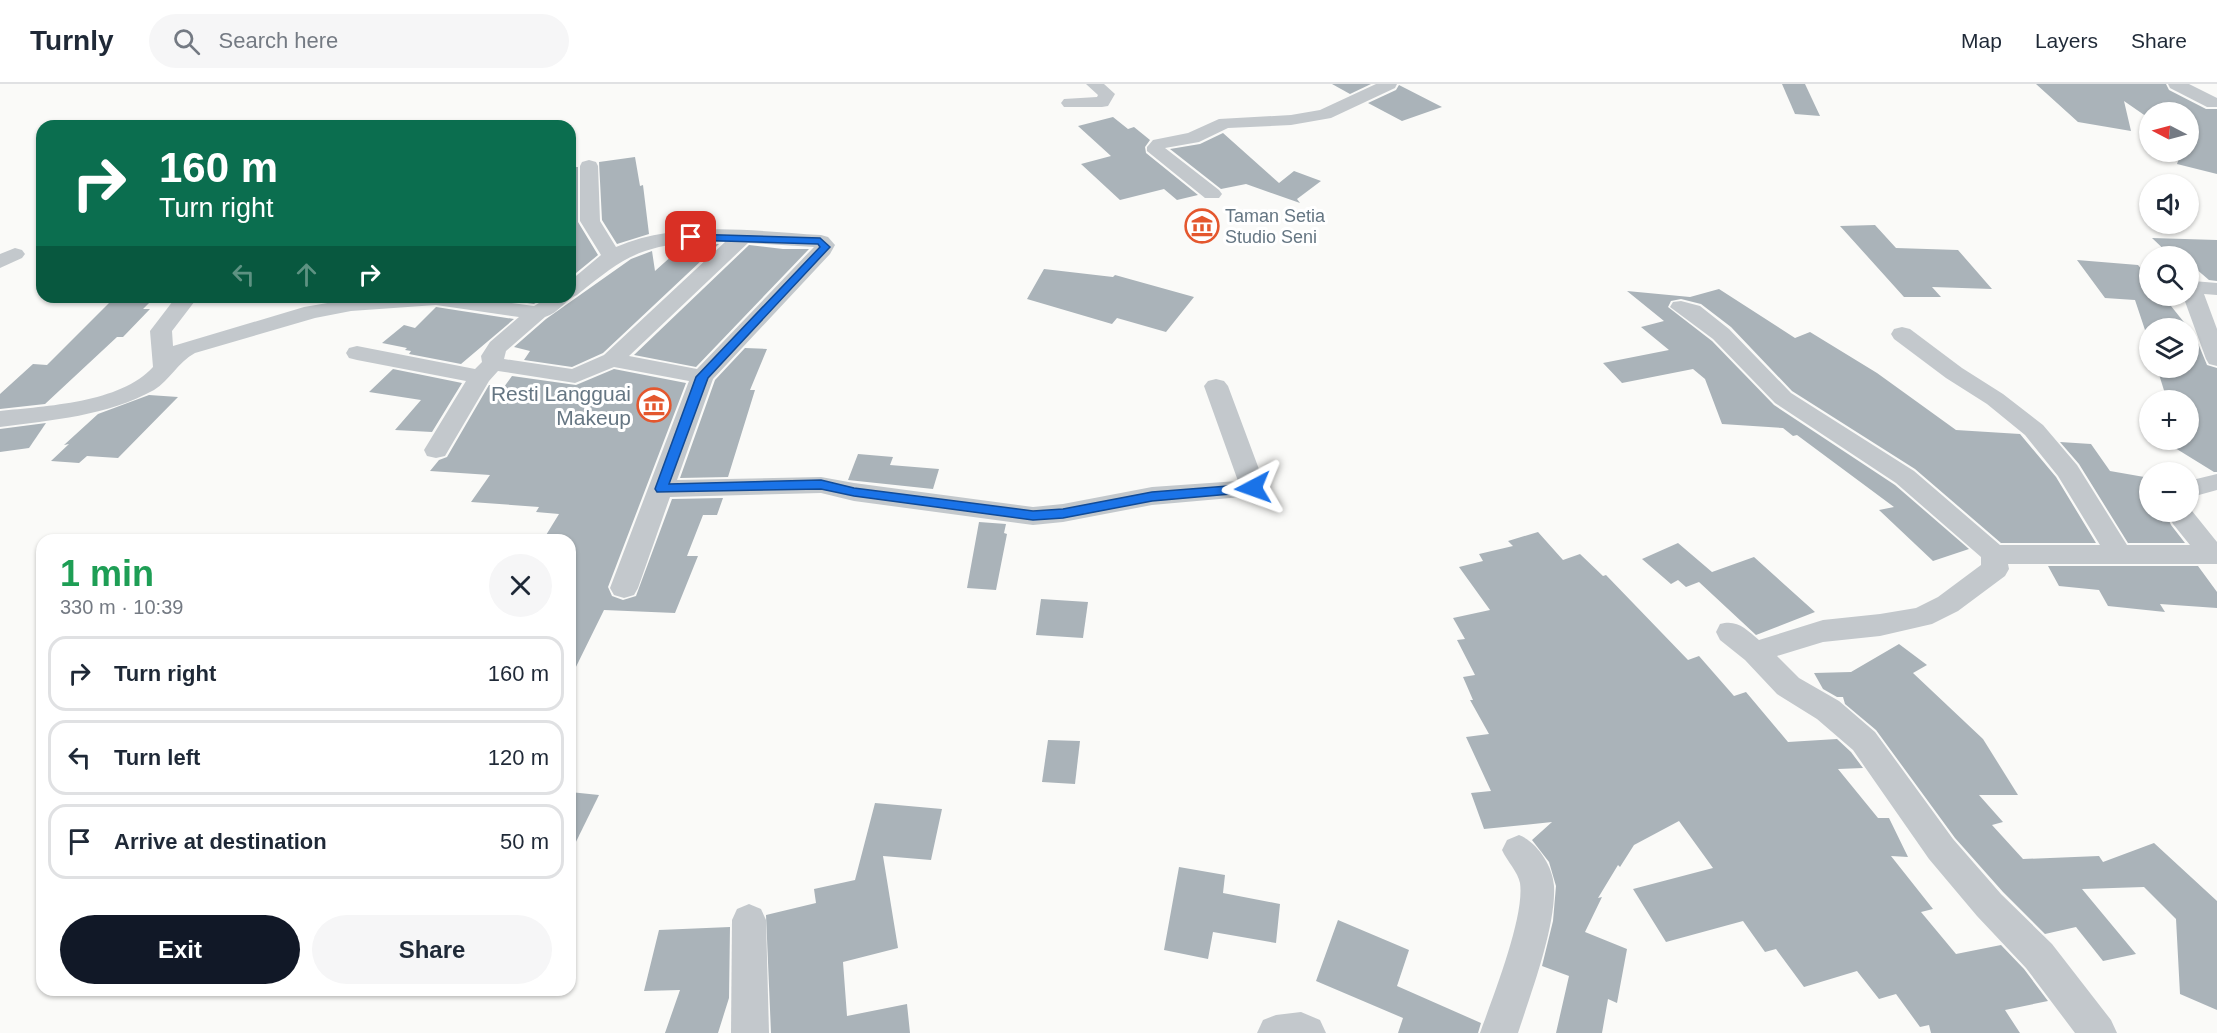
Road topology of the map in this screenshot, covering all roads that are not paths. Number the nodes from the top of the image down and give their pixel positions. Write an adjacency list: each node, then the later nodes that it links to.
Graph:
1 (1389, 84): 7 (street)
2 (2176, 84): 5 (street)
3 (1100, 89): 4 (street)
4 (1070, 103)
5 (2213, 103)
6 (589, 166): 9 (street)
7 (1212, 194)
8 (741, 238): 9 (street); 21 (street); 24 (street)
9 (612, 256): 10 (street)
10 (576, 286)
11 (2217, 289): 20 (street)
12 (182, 303): 22 (street)
13 (387, 303): 22 (street)
14 (467, 303): 17 (street)
15 (554, 303): 17 (street)
16 (1681, 307): 32 (street)
17 (537, 312): 23 (street)
18 (1902, 334): 33 (street)
19 (357, 353): 23 (street)
20 (2217, 359)
21 (612, 360): 23 (street); 24 (street)
22 (164, 368): 26 (street)
23 (487, 370): 27 (street)
24 (702, 377): 30 (street)
25 (1216, 386): 30 (street)
26 (0, 419)
27 (436, 450)
28 (2217, 482): 29 (street)
29 (2199, 487)
30 (661, 489): 35 (street)
31 (2185, 522): 34 (street)
32 (1994, 554): 33 (street); 37 (street)
33 (2119, 554): 34 (street)
34 (2215, 555)
35 (624, 588)
36 (1730, 632): 37 (street)
37 (1755, 652): 44 (street)
38 (1519, 850): 43 (street)
39 (749, 920): 40 (street)
40 (750, 1033)
41 (1276, 1033): 42 (street)
42 (1307, 1033)
43 (1499, 1033)
44 (2098, 1033)

